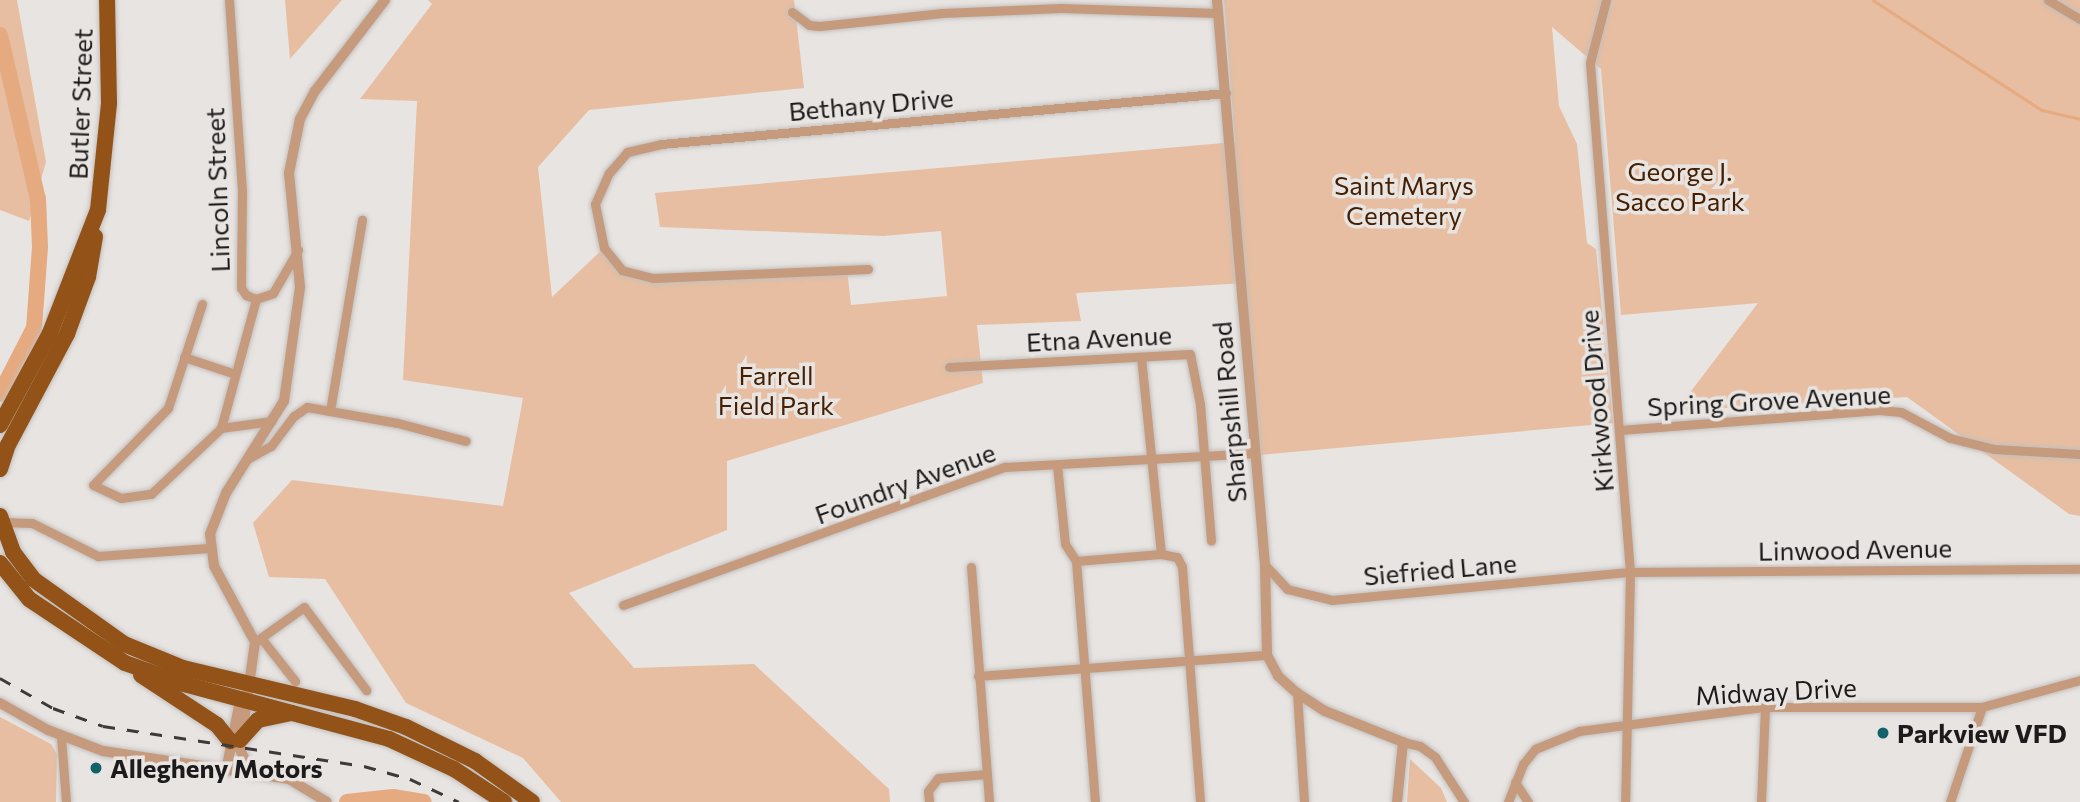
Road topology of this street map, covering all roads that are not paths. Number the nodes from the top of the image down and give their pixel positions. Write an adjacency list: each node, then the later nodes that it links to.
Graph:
1 (107, 0): 11 (highway, Butler Street)
2 (229, 0): 15 (street, Lincoln Street)
3 (385, 0): 13 (street)
4 (1217, 0): 8 (street, Sharpshill Road)
5 (1606, 0): 25 (street, Kirkwood Drive)
6 (2048, 0): 9 (street)
7 (792, 12): 8 (street)
8 (1218, 13): 10 (street, Sharpshill Road)
9 (2080, 19)
10 (1226, 93): 14 (street, Bethany Drive); 27 (street, Sharpshill Road)
11 (98, 210): 23 (highway, Butler Street); 33 (highway, Butler Street)
12 (362, 220): 21 (street)
13 (299, 247): 15 (street, Lincoln Street); 22 (street)
14 (868, 269)
15 (256, 299): 20 (street)
16 (202, 304): 18 (street)
17 (1141, 357): 19 (street, Etna Avenue); 29 (street, Etna Avenue); 31 (street)
18 (184, 358): 20 (street); 24 (street)
19 (949, 366)
20 (235, 374): 24 (street)
21 (330, 411): 26 (street); 30 (street)
22 (272, 421): 24 (street); 30 (street)
23 (0, 425)
24 (221, 428)
25 (1620, 430): 28 (street, Spring Grove Avenue); 43 (street, Kirkwood Drive)
26 (466, 441)
27 (1253, 453): 29 (street, Foundry Avenue); 40 (street, Sharpshill Road)
28 (2080, 454)
29 (1204, 457): 31 (street, Foundry Avenue); 35 (street, Etna Avenue)
30 (248, 458): 36 (street)
31 (1152, 460): 32 (street, Foundry Avenue); 37 (street)
32 (1058, 465): 38 (street); 44 (street, Foundry Avenue)
33 (0, 469)
34 (1, 519): 36 (street); 53 (highway)
35 (1211, 541)
36 (209, 548): 45 (street)
37 (1161, 554): 38 (street); 47 (street)
38 (1076, 561): 49 (street)
39 (0, 563): 48 (highway)
40 (1265, 565): 43 (street, Siefried Lane); 46 (street, Sharpshill Road)
41 (971, 567): 50 (street)
42 (2080, 569): 43 (street, Linwood Avenue)
43 (1630, 572): 61 (street, Kirkwood Drive)
44 (623, 605)
45 (258, 640): 52 (street); 53 (street); 54 (street)
46 (1267, 655): 47 (street); 55 (street)
47 (1186, 661): 49 (street); 76 (street)
48 (125, 663): 56 (highway); 63 (highway)
49 (1084, 667): 50 (street); 75 (street)
50 (978, 676): 67 (street)
51 (2080, 680): 59 (street, Midway Drive)
52 (295, 681)
53 (249, 683): 56 (street); 72 (highway)
54 (366, 690)
55 (1297, 693): 64 (street); 77 (street)
56 (244, 699): 60 (highway); 63 (street)
57 (0, 703): 62 (street)
58 (1766, 707): 59 (street, Midway Drive); 61 (street, Midway Drive); 83 (street)
59 (1982, 707): 84 (street)
60 (307, 714): 63 (highway); 71 (highway)
61 (1628, 724): 68 (street, Midway Drive); 82 (street, Kirkwood Drive)
62 (61, 737): 65 (street); 70 (street)
63 (235, 740): 65 (street); 66 (street)
64 (1402, 742): 78 (street); 79 (street)
65 (226, 771): 66 (street)
66 (252, 774): 69 (street)
67 (987, 774): 73 (street); 74 (street)
68 (1515, 782): 80 (street, Midway Drive); 81 (street)
69 (323, 799)
70 (66, 802)
71 (504, 802)
72 (532, 802)
73 (929, 802)
74 (989, 802)
75 (1095, 802)
76 (1200, 802)
77 (1304, 802)
78 (1397, 802)
79 (1464, 802)
80 (1508, 802)
81 (1528, 802)
82 (1625, 802)
83 (1761, 802)
84 (1950, 802)

